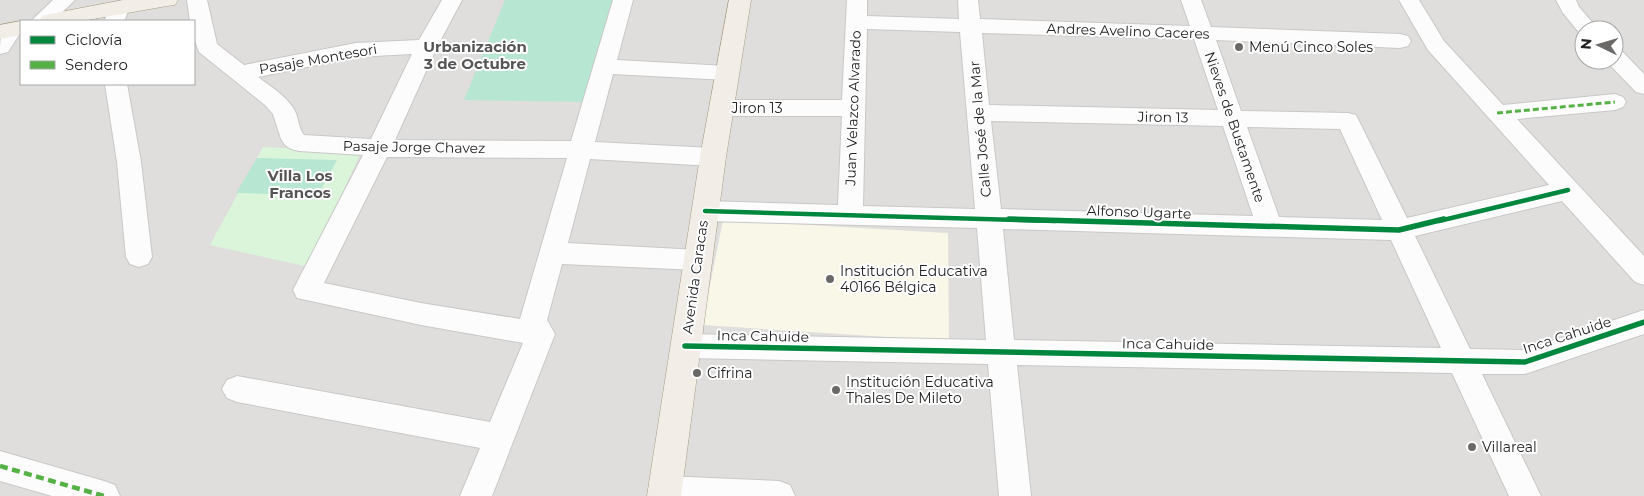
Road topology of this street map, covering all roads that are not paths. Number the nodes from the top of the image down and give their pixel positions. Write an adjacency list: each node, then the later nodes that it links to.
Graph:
1 (65, 0): 13 (street)
2 (167, 0): 12 (main road)
3 (197, 0): 23 (street, Pasaje Jorge Chavez)
4 (452, 0): 19 (street)
5 (624, 0): 20 (street)
6 (734, 0): 22 (main road, Avenida Caracas)
7 (968, 0): 16 (street, Calle José de la Mar)
8 (1191, 0): 17 (street, Nieves de Bustamente)
9 (1409, 0): 30 (street)
10 (1566, 0): 15 (street)
11 (856, 11): 16 (street, Andres Avelino Caceres); 28 (street, Juan Velazco Alvarado)
12 (117, 14): 14 (main road)
13 (42, 20)
14 (60, 20)
15 (1579, 20)
16 (970, 26): 17 (street, Andres Avelino Caceres); 29 (street, Calle José de la Mar)
17 (1202, 33): 18 (street, Andres Avelino Caceres); 31 (street, Nieves de Bustamente)
18 (1400, 41)
19 (426, 47): 23 (street, Pasaje Montesori); 32 (street)
20 (604, 66): 22 (street); 33 (street)
21 (1624, 66): 25 (street)
22 (727, 73): 27 (main road, Avenida Caracas)
23 (240, 74): 32 (street, Pasaje Jorge Chavez)
24 (116, 85): 42 (street)
25 (1644, 87)
26 (1615, 102): 30 (street)
27 (722, 108): 28 (street, Jiron 13); 34 (main road, Avenida Caracas)
28 (853, 108): 37 (street, Juan Velazco Alvarado)
29 (978, 113): 31 (street, Jiron 13); 38 (street, Calle José de la Mar)
30 (1497, 113): 35 (street)
31 (1232, 119): 39 (street, Nieves de Bustamente); 40 (street, Jiron 13)
32 (379, 148): 33 (street, Pasaje Jorge Chavez); 46 (street)
33 (580, 150): 34 (street, Pasaje Jorge Chavez); 41 (street)
34 (713, 157): 36 (main road, Avenida Caracas)
35 (1568, 190): 40 (street, Alfonso Ugarte); 44 (street)
36 (705, 211): 37 (street, Alfonso Ugarte); 43 (main road, Avenida Caracas)
37 (850, 215): 38 (street, Alfonso Ugarte)
38 (989, 219): 39 (street, Alfonso Ugarte); 48 (street, Calle José de la Mar)
39 (1270, 227): 40 (street, Alfonso Ugarte)
40 (1399, 230): 49 (street)
41 (553, 253): 43 (street); 46 (street)
42 (139, 257)
43 (698, 260): 47 (main road, Avenida Caracas)
44 (1644, 274)
45 (1644, 322): 49 (street, Inca Cahuide)
46 (540, 334): 51 (street)
47 (685, 346): 48 (street, Inca Cahuide); 53 (main road, Avenida Caracas)
48 (1001, 352): 49 (street, Inca Cahuide); 57 (street, Calle José de la Mar)
49 (1462, 361): 58 (street)
50 (237, 389): 51 (street)
51 (500, 438): 55 (street)
52 (0, 466): 54 (street)
53 (664, 494): 56 (street)
54 (104, 496)
55 (476, 496)
56 (779, 496)
57 (1015, 496)
58 (1526, 496)

